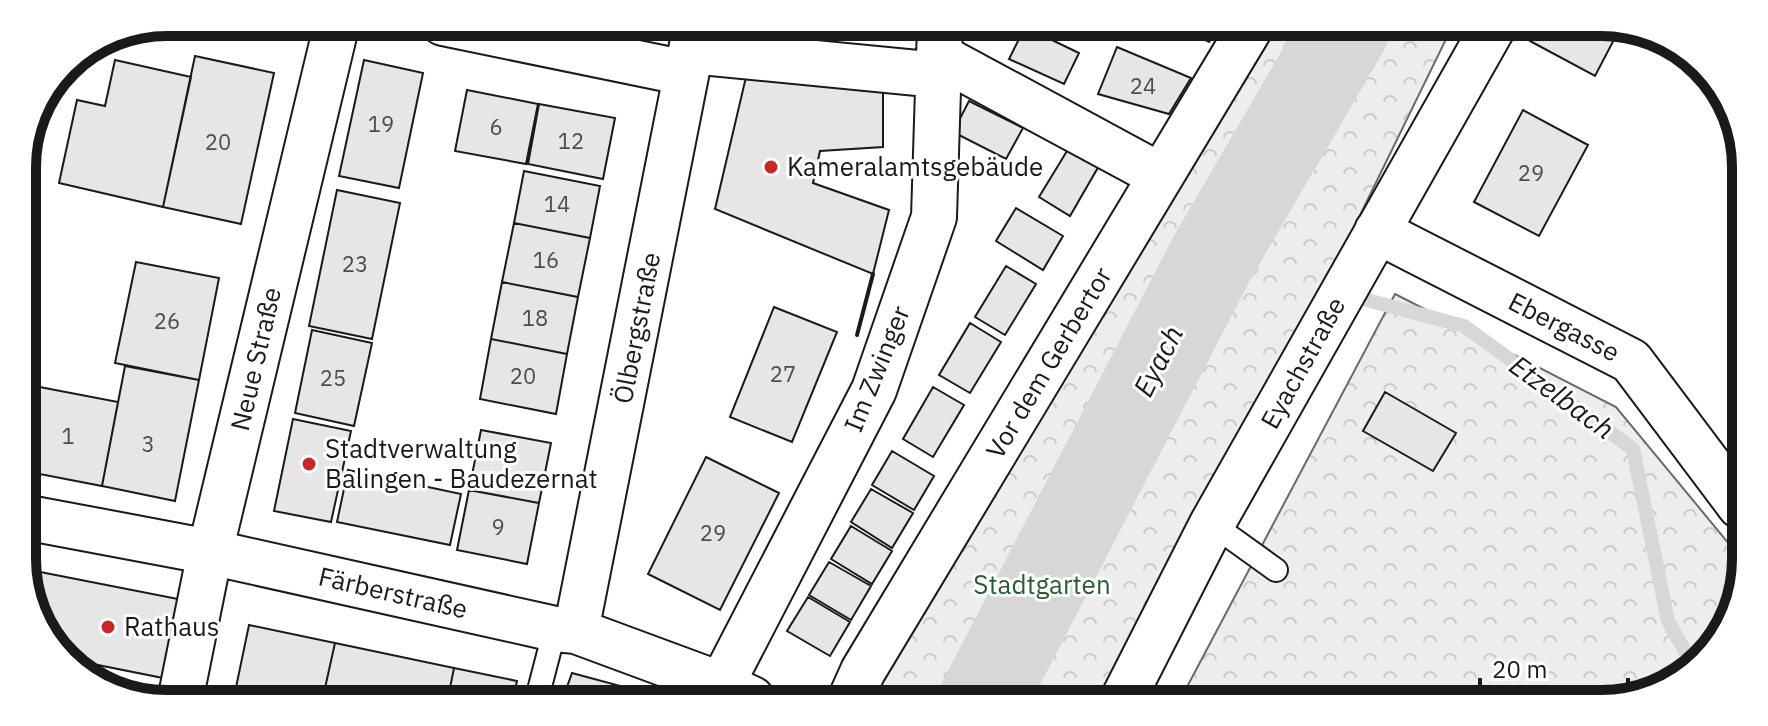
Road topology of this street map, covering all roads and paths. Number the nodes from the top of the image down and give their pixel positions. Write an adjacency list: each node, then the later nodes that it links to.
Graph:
1 (334, 36): 12 (street, Neue Straße)
2 (562, 36): 5 (street)
3 (1245, 36): 7 (street, Vor dem Gerbertor)
4 (1488, 36): 8 (street, Eyachstraße)
5 (691, 50): 6 (street); 14 (street, Ölbergstraße)
6 (939, 52): 7 (street); 18 (street, Im Zwinger)
7 (1161, 176): 19 (street, Vor dem Gerbertor)
8 (1377, 231): 9 (street, Ebergasse); 11 (street, Eyachstraße)
9 (1732, 495)
10 (36, 519): 12 (street, Färberstraße)
11 (1212, 524): 13 (lane); 20 (street, Eyachstraße)
12 (210, 552): 14 (street, Färberstraße); 15 (street, Neue Straße)
13 (1276, 570)
14 (566, 630): 16 (lane); 17 (street, Färberstraße)
15 (182, 690)
16 (540, 690)
17 (716, 690)
18 (731, 690)
19 (854, 690)
20 (1128, 690)

